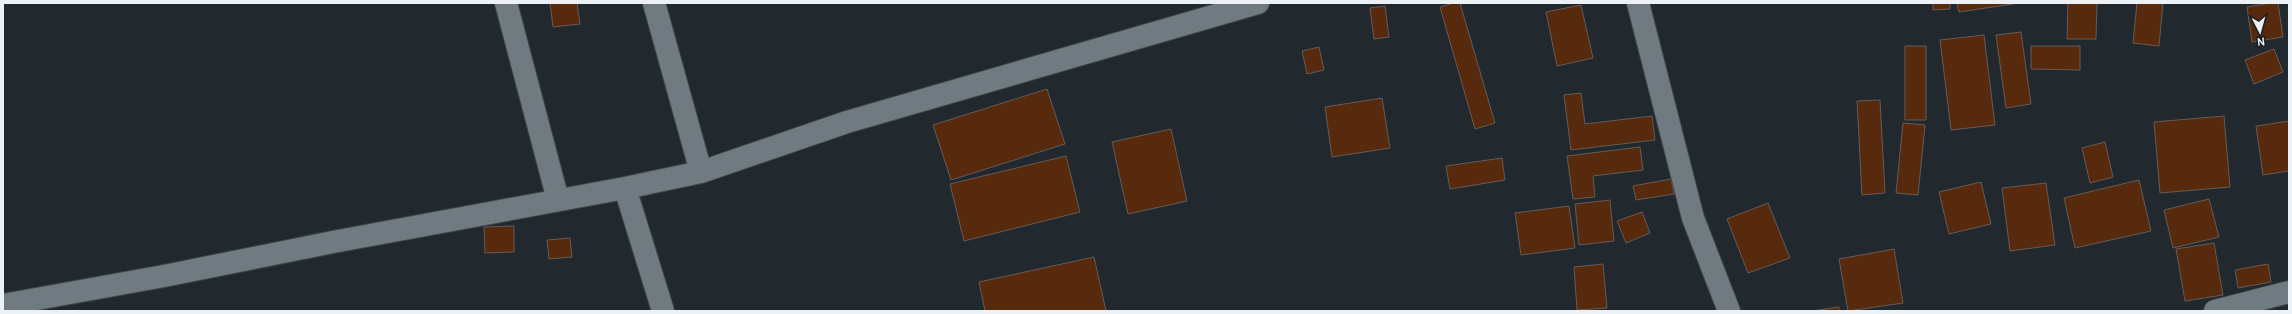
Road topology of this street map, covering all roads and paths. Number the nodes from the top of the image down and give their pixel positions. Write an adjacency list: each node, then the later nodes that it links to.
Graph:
1 (506, 3): 7 (street)
2 (654, 3): 5 (street)
3 (1258, 3): 5 (street)
4 (1638, 3): 11 (street)
5 (701, 172): 6 (street)
6 (625, 188): 7 (street); 10 (street)
7 (558, 200): 9 (street)
8 (2289, 292): 12 (street)
9 (3, 305)
10 (663, 311)
11 (1729, 311)
12 (2215, 311)

